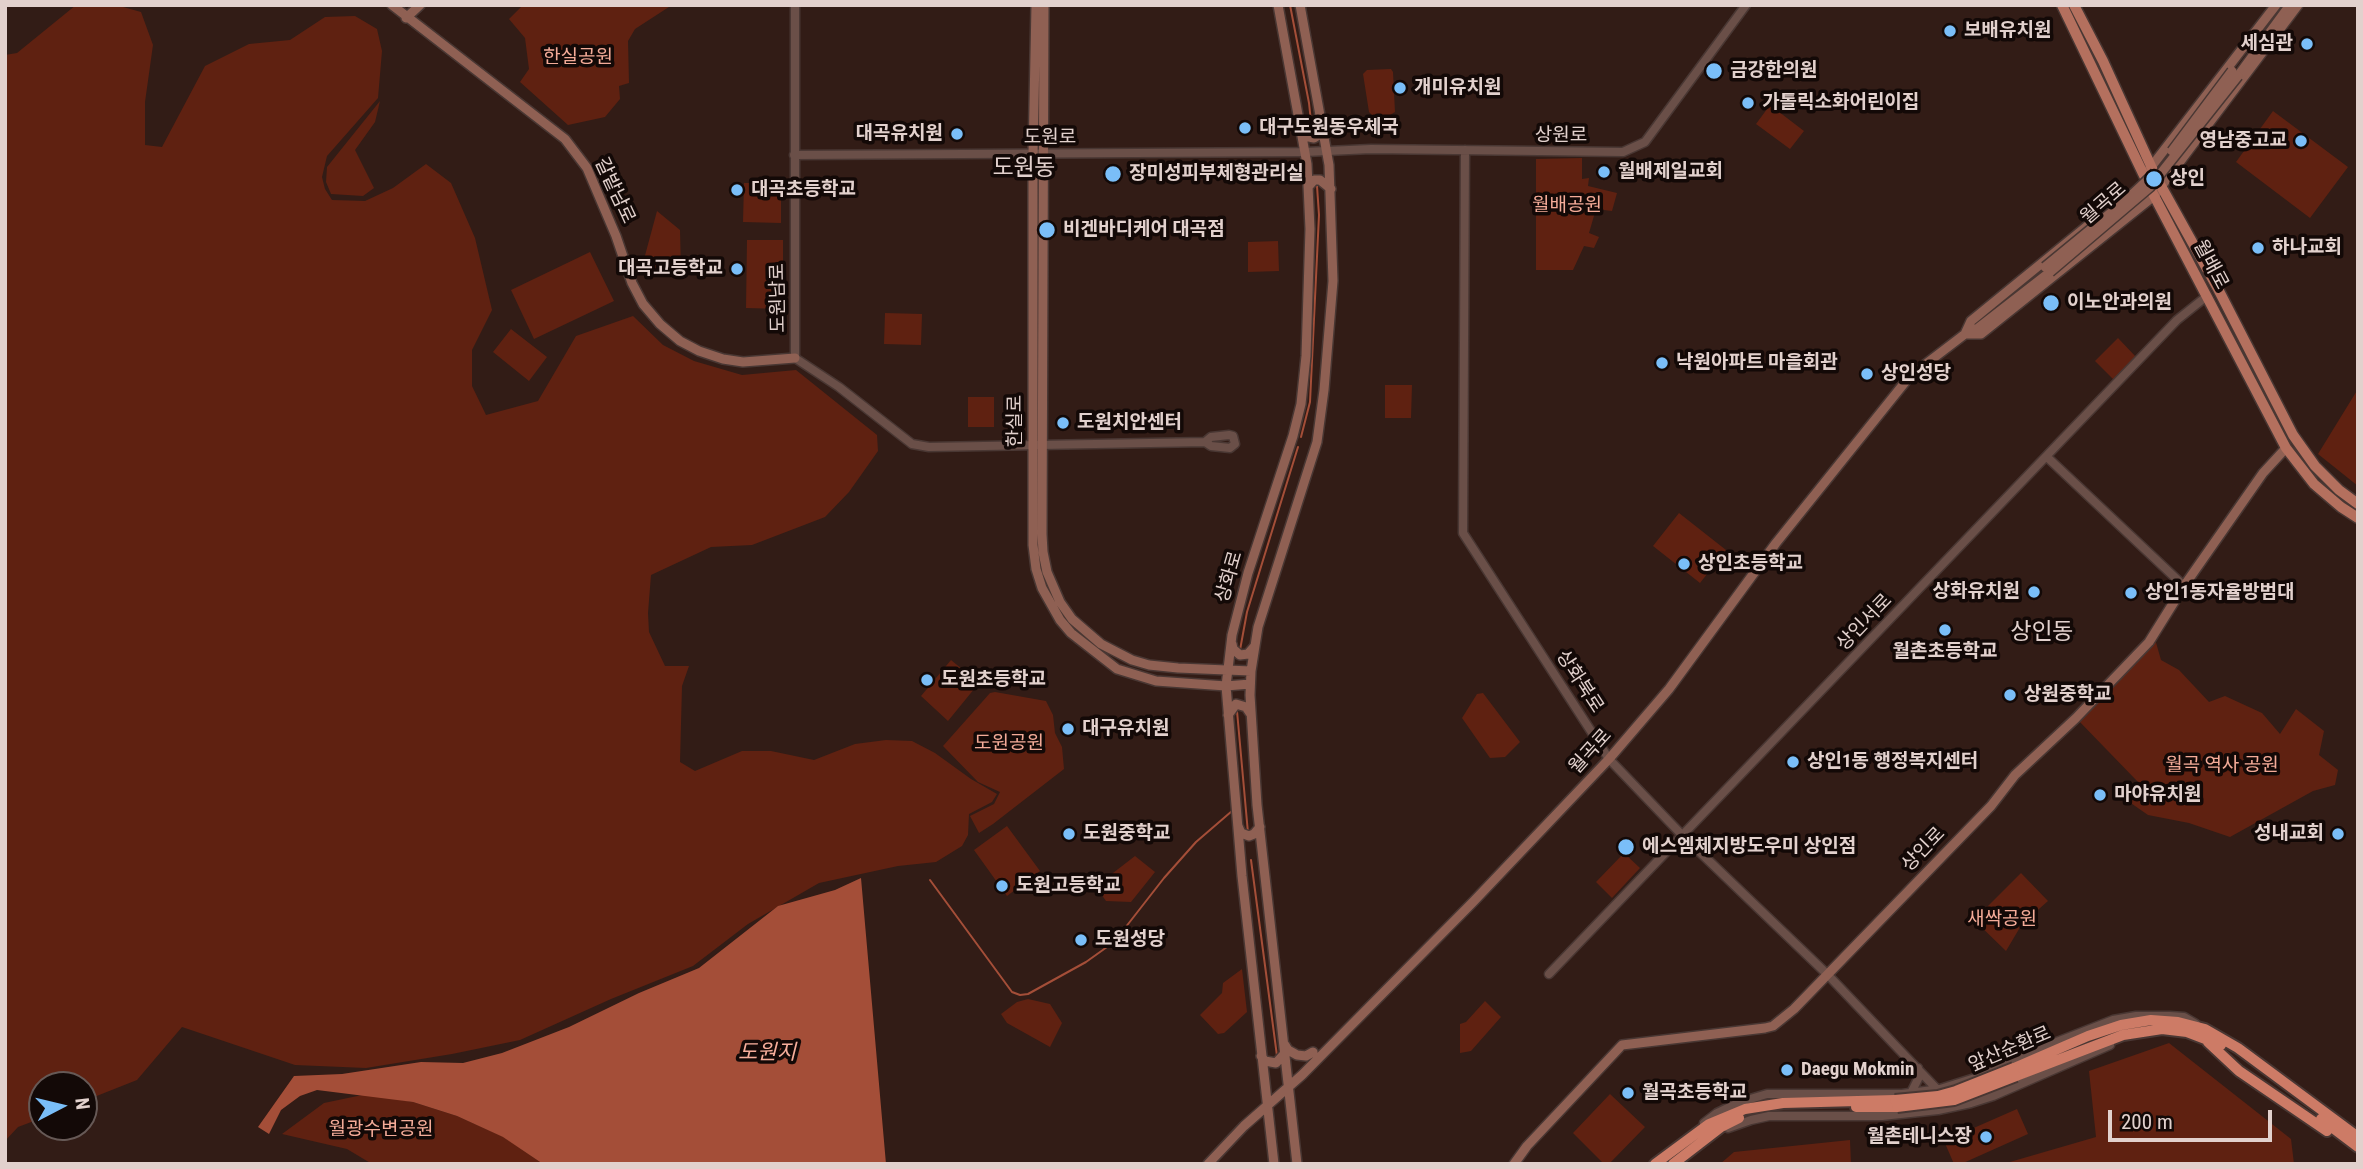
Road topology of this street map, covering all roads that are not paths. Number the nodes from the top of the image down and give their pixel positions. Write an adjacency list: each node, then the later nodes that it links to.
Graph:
1 (392, 5): 15 (main road, 갈밭남로)
2 (420, 5): 15 (main road)
3 (795, 5): 23 (street, 도원남로)
4 (1036, 5): 22 (main road, 한실로)
5 (1044, 5): 22 (main road, 한실로)
6 (1278, 5): 18 (main road, 상화로)
7 (1300, 5): 17 (main road)
8 (1746, 5): 19 (street, 상원로)
9 (2062, 5): 25 (main road, 월배로)
10 (2074, 5): 24 (main road, 월배로)
11 (2276, 5): 24 (main road)
12 (2283, 5): 16 (main road, 월곡로)
13 (2290, 5): 16 (main road, 월곡로)
14 (2298, 5): 27 (main road)
15 (406, 18): 32 (main road, 갈밭남로)
16 (2235, 74): 31 (main road, 월곡로, bridge)
17 (1322, 123): 18 (main road); 20 (main road)
18 (1302, 128): 21 (main road, 상화로)
19 (1465, 150): 20 (street, 상원로); 48 (street, 상화북로)
20 (1327, 151): 21 (street, 상원로); 28 (main road)
21 (1305, 152): 22 (street, 도원로); 26 (main road, 상화로)
22 (1038, 154): 23 (street, 도원로); 34 (main road, 한실로)
23 (794, 155): 32 (street, 도원남로)
24 (2152, 167): 25 (main road); 27 (main road, 월배로)
25 (2144, 176): 29 (main road, 월배로); 31 (main road)
26 (1308, 188): 28 (main road); 40 (main road, 상화로)
27 (2162, 188): 29 (main road); 37 (main road, 월배로)
28 (1331, 189): 41 (main road)
29 (2154, 196): 30 (main road, 월배로); 31 (main road)
30 (2207, 296): 35 (main road, 월배로); 36 (street, 상인서로)
31 (1965, 334): 48 (main road, 월곡로)
32 (795, 358): 34 (street, 도원남로)
33 (1205, 442): 34 (street, 도원남로)
34 (1038, 446): 42 (main road, 한실로); 45 (main road, 한실로)
35 (2286, 448): 38 (main road, 월배로); 39 (main road, 상인로)
36 (2047, 457): 39 (street); 51 (street, 상인서로)
37 (2358, 504)
38 (2358, 518)
39 (2184, 586): 53 (main road, 상인로)
40 (1231, 639): 41 (main road); 42 (main road, 상화로)
41 (1254, 646): 43 (main road)
42 (1227, 669): 43 (main road, 한실로); 45 (main road, 상화로)
43 (1251, 670): 44 (main road)
44 (1250, 684): 45 (main road, 한실로); 46 (main road)
45 (1226, 686): 47 (main road, 상화로)
46 (1251, 714): 47 (main road); 50 (main road)
47 (1227, 716): 49 (main road, 상화로)
48 (1609, 759): 51 (street, 상화북로); 59 (main road, 월곡로)
49 (1237, 824): 50 (main road); 57 (main road, 상화로)
50 (1260, 827): 55 (main road)
51 (1682, 835): 52 (street, 상인서로); 53 (street, 상화북로)
52 (1549, 974)
53 (1828, 975): 58 (street, 상화북로); 72 (main road, 상인로)
54 (2206, 1035): 60 (street); 61 (highway, 앞산순환로, bridge); 63 (street); 64 (highway); 65 (highway, 앞산순환로); 67 (highway, 앞산순환로); 68 (highway)
55 (1286, 1049): 56 (main road); 57 (main road); 59 (main road)
56 (1313, 1052)
57 (1261, 1056): 62 (main road, 상화로)
58 (1918, 1068): 60 (street, 상화북로); 61 (street)
59 (1288, 1087): 62 (main road, 월곡로); 71 (main road)
60 (1940, 1089): 61 (street); 63 (street, 상화북로)
61 (1902, 1101): 63 (street); 66 (highway, 앞산순환로); 66 (street)
62 (1268, 1105): 69 (main road, 월곡로); 70 (main road, 상화로)
63 (1953, 1106)
64 (2358, 1131)
65 (2358, 1137)
66 (1689, 1143): 73 (highway, 앞산순환로); 74 (highway, 앞산순환로)
67 (2358, 1147)
68 (2358, 1152)
69 (1208, 1164)
70 (1274, 1164)
71 (1297, 1164)
72 (1514, 1164)
73 (1655, 1164)
74 (1673, 1164)

